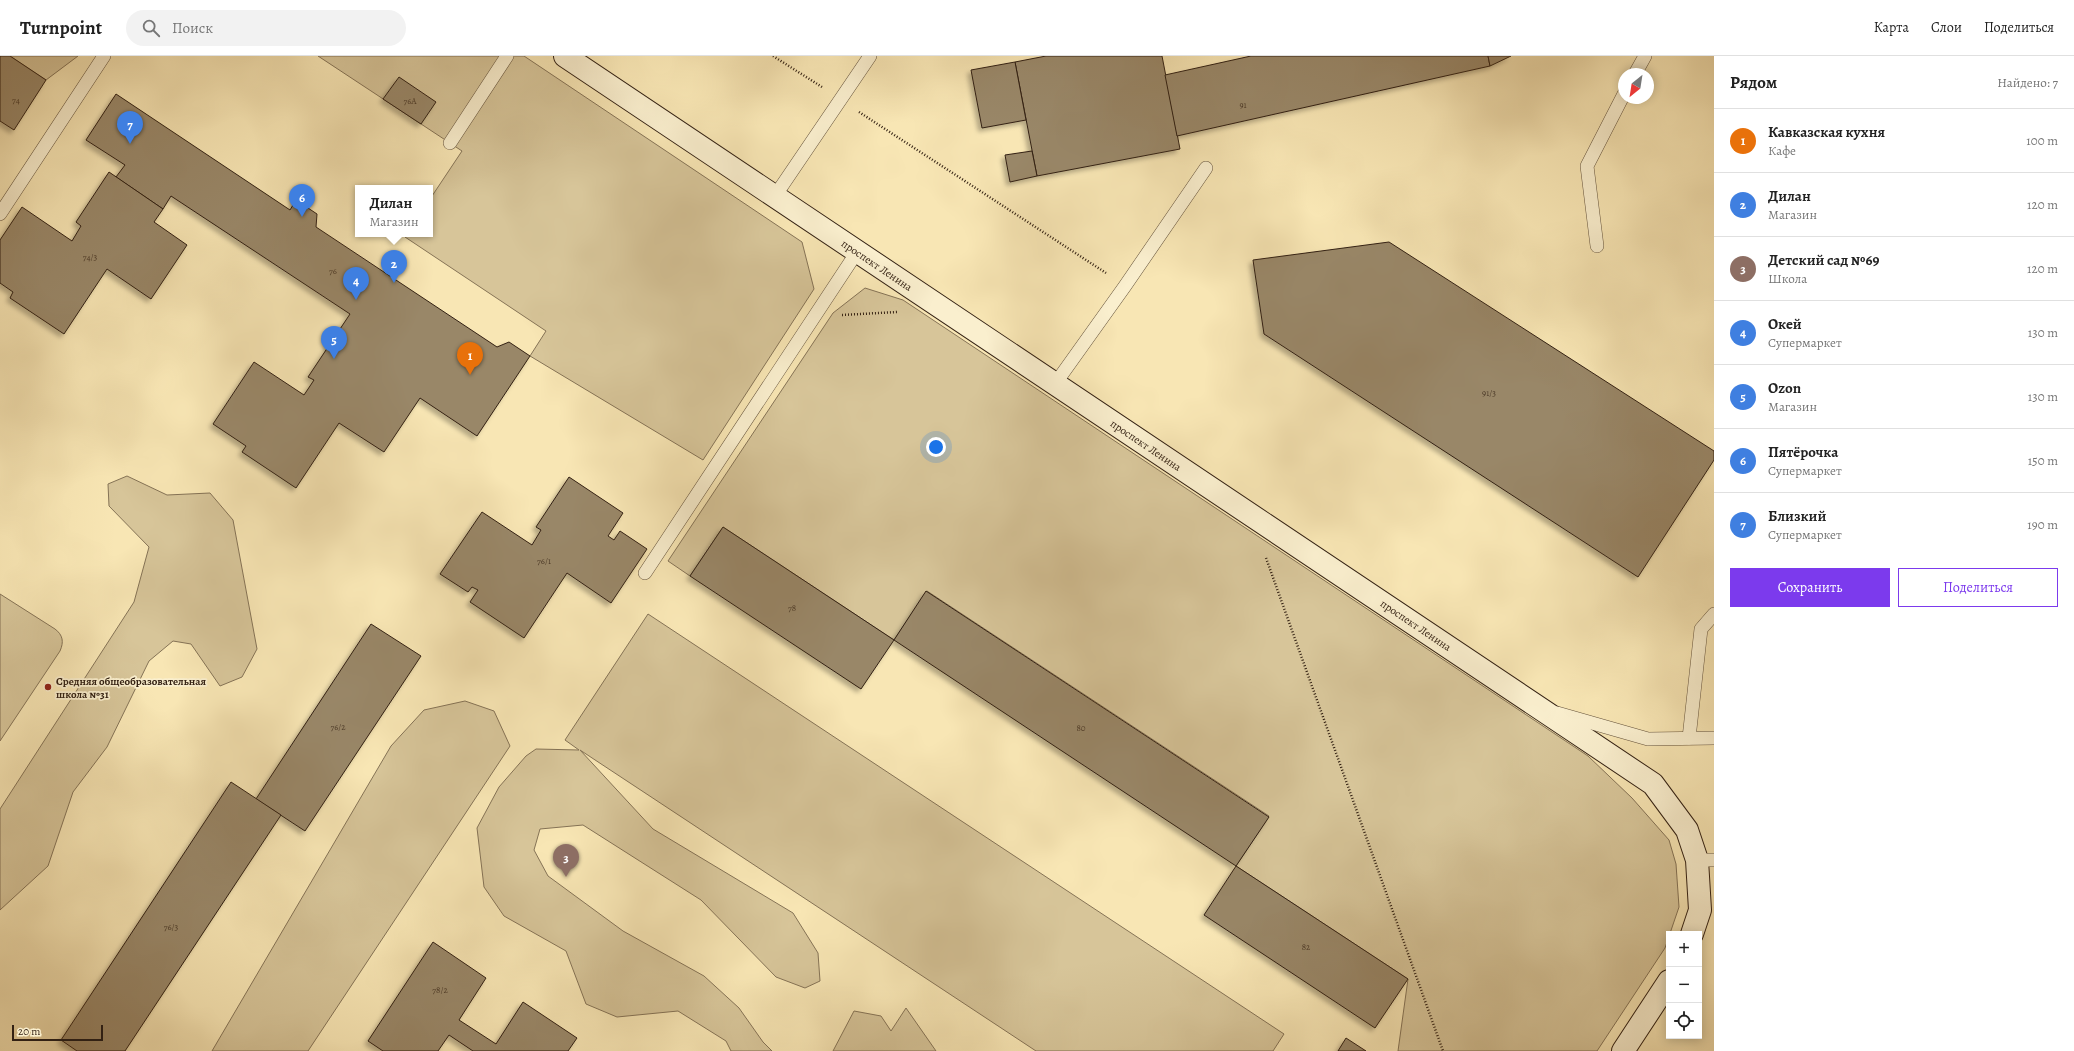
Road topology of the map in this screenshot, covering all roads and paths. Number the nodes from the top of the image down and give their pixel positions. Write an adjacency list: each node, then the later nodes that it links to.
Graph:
1 (104, 56): 13 (lane)
2 (507, 56): 10 (lane)
3 (565, 56): 12 (street, проспект Ленина)
4 (774, 56): 8 (path)
5 (870, 56): 8 (lane)
6 (1645, 56): 7 (lane)
7 (1638, 68)
8 (840, 99): 12 (lane); 16 (path)
9 (1619, 104): 14 (lane)
10 (450, 143)
11 (1206, 168): 16 (lane)
12 (775, 196): 15 (street, проспект Ленина)
13 (0, 214)
14 (1597, 246)
15 (857, 252): 18 (lane); 19 (street, проспект Ленина)
16 (1126, 286): 19 (lane)
17 (905, 311): 18 (path)
18 (814, 318): 21 (lane)
19 (1055, 384): 23 (street, проспект Ленина)
20 (1263, 550): 29 (path)
21 (645, 573)
22 (1714, 614): 24 (lane)
23 (1540, 708): 24 (lane); 26 (street, проспект Ленина)
24 (1689, 738): 25 (lane)
25 (1714, 738)
26 (1705, 860): 27 (street, проспект Ленина)
27 (1693, 931)
28 (1666, 986): 30 (street)
29 (1443, 1051)
30 (1623, 1051)

